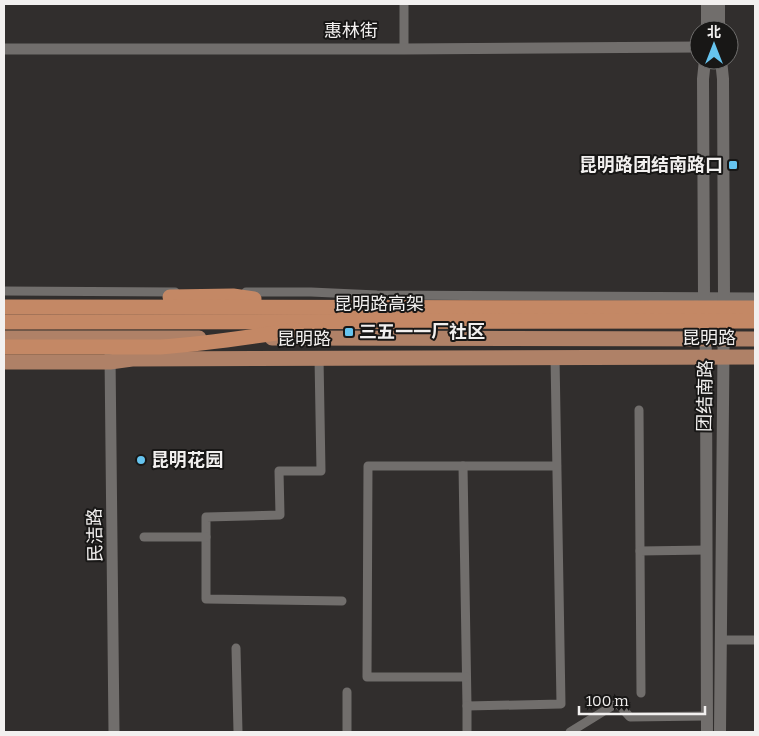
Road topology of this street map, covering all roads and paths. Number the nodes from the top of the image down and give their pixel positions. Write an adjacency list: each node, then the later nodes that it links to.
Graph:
1 (404, 4): 8 (street)
2 (706, 4): 4 (main road)
3 (720, 4): 5 (main road)
4 (706, 20)
5 (719, 20)
6 (689, 47): 8 (street, 惠林街)
7 (4, 49): 8 (street, 惠林街)
8 (404, 49)
9 (704, 70): 12 (main road, 团结南路)
10 (722, 70): 13 (main road, 团结南路)
11 (4, 291): 12 (street)
12 (704, 296): 13 (street); 24 (main road, 团结南路)
13 (724, 296): 14 (street); 26 (main road, 团结南路)
14 (755, 296)
15 (4, 298): 17 (highway)
16 (4, 307): 17 (highway, 昆明路高架)
17 (308, 307): 18 (highway, 昆明路高架)
18 (755, 308)
19 (755, 321): 21 (highway, 昆明路高架)
20 (4, 322): 21 (highway, 昆明路高架)
21 (344, 322): 27 (highway)
22 (4, 338): 23 (main road, 昆明路)
23 (110, 338): 24 (main road, 昆明路); 34 (street, 民洁路)
24 (705, 339): 26 (main road, 昆明路); 29 (main road, 团结南路)
25 (755, 339): 26 (main road, 昆明路)
26 (723, 340): 30 (main road, 团结南路)
27 (4, 348)
28 (555, 357): 29 (main road, 昆明路); 32 (main road, 昆明路); 37 (street)
29 (706, 357): 30 (main road, 昆明路); 40 (main road, 团结南路)
30 (723, 357): 31 (main road, 昆明路); 43 (main road, 团结南路)
31 (755, 357)
32 (319, 358): 34 (main road, 昆明路); 39 (street)
33 (4, 362): 34 (main road, 昆明路)
34 (110, 362): 51 (street, 民洁路)
35 (639, 410): 41 (street)
36 (464, 466): 37 (street); 46 (street); 46 (street)
37 (557, 466): 49 (street)
38 (144, 537): 39 (street)
39 (206, 537): 42 (street)
40 (707, 550): 41 (street); 50 (main road, 团结南路)
41 (640, 551): 48 (street)
42 (342, 601)
43 (720, 640): 44 (street); 57 (main road, 团结南路)
44 (755, 640)
45 (236, 648): 52 (street)
46 (466, 677): 49 (street)
47 (347, 692): 53 (street)
48 (641, 693)
49 (467, 706): 54 (street)
50 (708, 716): 55 (street); 56 (main road, 团结南路)
51 (114, 732)
52 (238, 732)
53 (347, 732)
54 (467, 732)
55 (570, 732)
56 (707, 732)
57 (720, 732)

